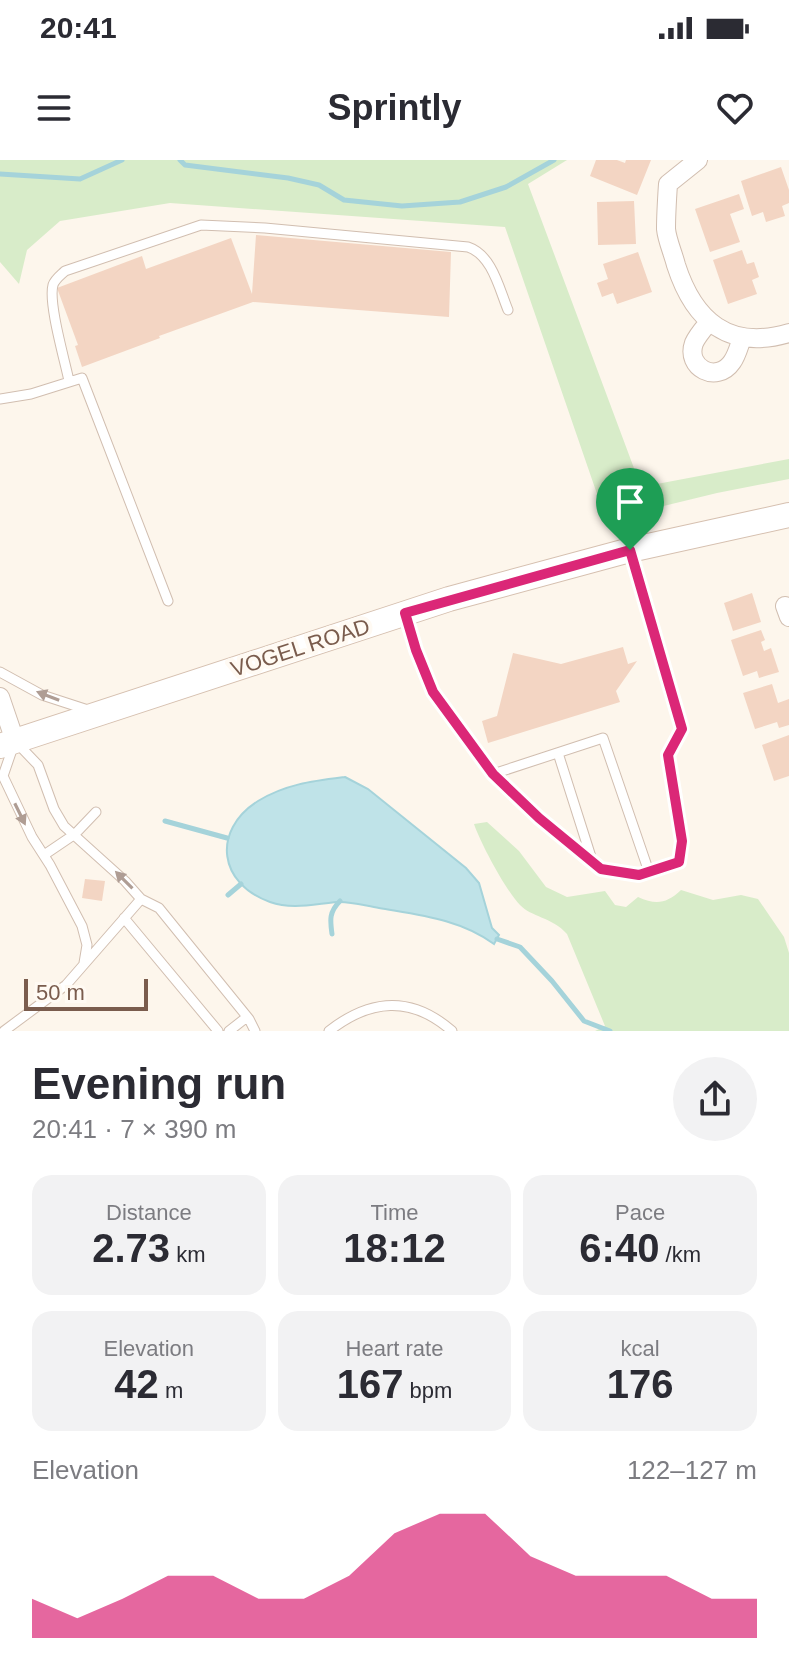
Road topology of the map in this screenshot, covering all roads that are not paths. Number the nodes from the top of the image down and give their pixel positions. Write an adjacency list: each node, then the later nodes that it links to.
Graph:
1 (698, 160): 3 (street)
2 (508, 310): 6 (lane)
3 (709, 322): 5 (street); 5 (street)
4 (789, 333): 5 (street)
5 (742, 338)
6 (69, 381): 7 (lane); 10 (lane)
7 (0, 399)
8 (789, 515): 9 (main road, VOGEL ROAD)
9 (630, 550): 11 (main road, VOGEL ROAD); 22 (lane)
10 (168, 601)
11 (405, 613): 14 (main road, VOGEL ROAD); 17 (lane)
12 (0, 672): 14 (lane, one-way to 12)
13 (0, 697): 15 (street)
14 (99, 714): 15 (main road, VOGEL ROAD)
15 (8, 744): 19 (lane); 20 (lane, one-way to 20)
16 (558, 753): 17 (lane); 21 (lane); 22 (lane)
17 (493, 774): 21 (lane)
18 (96, 812): 19 (lane)
19 (75, 834): 20 (lane); 23 (lane, one-way to 19)
20 (44, 855): 25 (lane)
21 (592, 861): 22 (lane)
22 (649, 872)
23 (141, 899): 24 (lane); 26 (lane)
24 (124, 918): 25 (lane); 28 (lane)
25 (84, 963): 27 (lane)
26 (247, 1017): 29 (lane); 30 (lane)
27 (4, 1031)
28 (218, 1031)
29 (229, 1031)
30 (255, 1031)
31 (329, 1031): 32 (lane)
32 (452, 1031)

